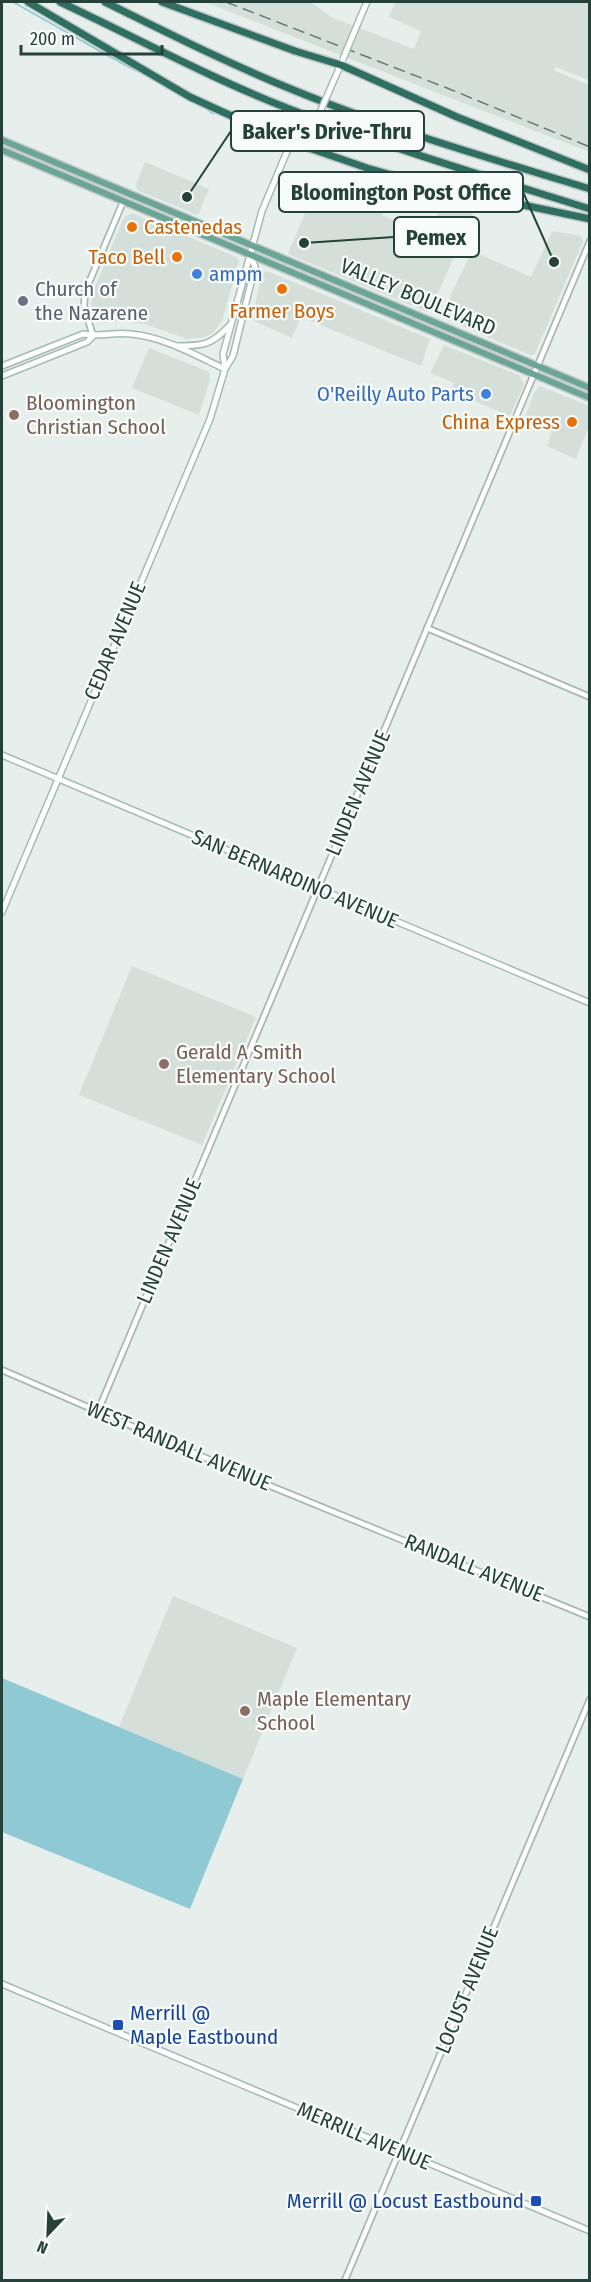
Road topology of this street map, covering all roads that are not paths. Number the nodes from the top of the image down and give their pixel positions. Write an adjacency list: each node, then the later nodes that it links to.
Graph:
1 (28, 2): 8 (highway)
2 (60, 2): 13 (highway)
3 (105, 2): 11 (highway)
4 (162, 2): 6 (highway)
5 (367, 2): 6 (main road, bridge)
6 (342, 62): 8 (main road, bridge); 10 (highway)
7 (2, 140): 16 (main road, VALLEY BOULEVARD)
8 (291, 142): 14 (highway); 16 (main road, CEDAR AVENUE)
9 (2, 150): 12 (main road, VALLEY BOULEVARD)
10 (590, 170)
11 (590, 189)
12 (123, 202): 17 (main road, VALLEY BOULEVARD); 19 (street)
13 (590, 209)
14 (590, 219)
15 (590, 241): 22 (street, LINDEN AVENUE)
16 (251, 246): 17 (main road, CEDAR AVENUE); 22 (main road, VALLEY BOULEVARD)
17 (249, 255): 18 (main road, CEDAR AVENUE); 23 (main road, CEDAR AVENUE); 24 (main road, VALLEY BOULEVARD)
18 (231, 324): 20 (main road); 23 (main road, CEDAR AVENUE)
19 (93, 336): 20 (main road); 21 (main road); 25 (main road)
20 (173, 346): 23 (main road)
21 (2, 366)
22 (537, 366): 24 (street, LINDEN AVENUE); 26 (main road, VALLEY BOULEVARD)
23 (225, 369): 31 (main road, CEDAR AVENUE)
24 (534, 374): 27 (main road, VALLEY BOULEVARD); 28 (street, LINDEN AVENUE)
25 (2, 376)
26 (590, 388)
27 (590, 398)
28 (427, 628): 29 (street); 32 (street, LINDEN AVENUE)
29 (590, 697)
30 (2, 755): 31 (main road, SAN BERNARDINO AVENUE)
31 (57, 779): 32 (main road, SAN BERNARDINO AVENUE); 33 (main road, CEDAR AVENUE)
32 (318, 889): 34 (main road, SAN BERNARDINO AVENUE); 36 (street, LINDEN AVENUE)
33 (2, 912)
34 (590, 1003)
35 (2, 1370): 36 (street, WEST RANDALL AVENUE)
36 (98, 1411): 37 (street, WEST RANDALL AVENUE)
37 (358, 1521): 38 (street, RANDALL AVENUE)
38 (590, 1617)
39 (590, 1699): 41 (street, LOCUST AVENUE)
40 (2, 1984): 41 (main road, MERRILL AVENUE)
41 (399, 2151): 42 (main road, MERRILL AVENUE); 43 (street, LOCUST AVENUE)
42 (590, 2231)
43 (345, 2280)

